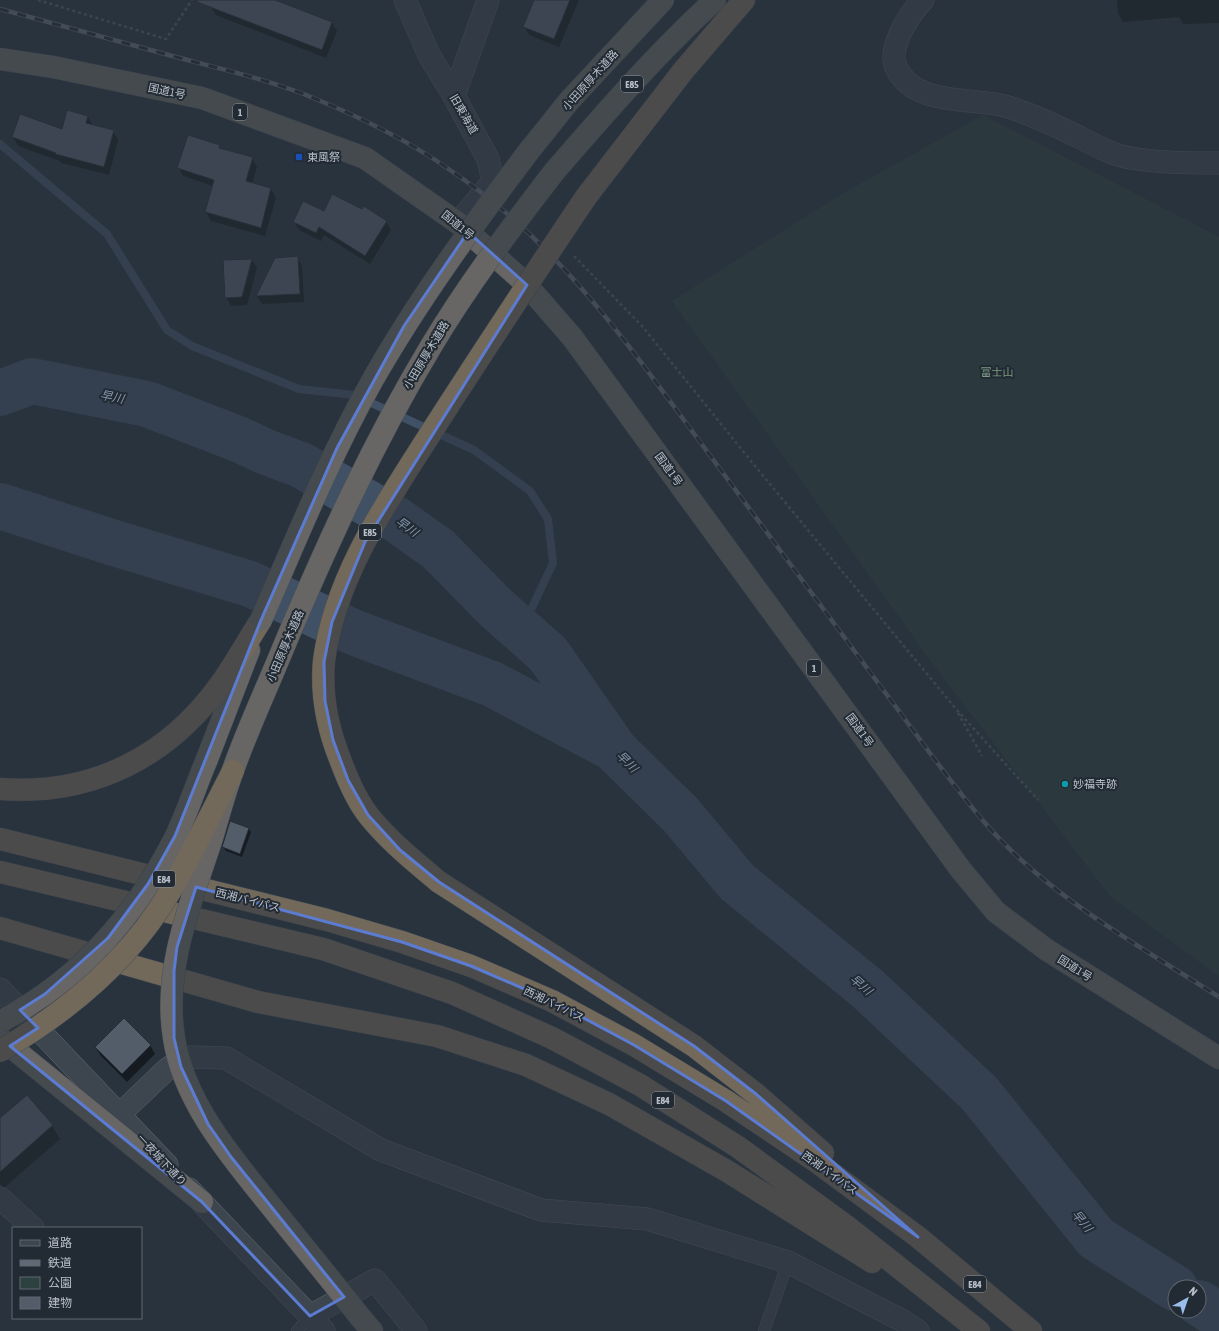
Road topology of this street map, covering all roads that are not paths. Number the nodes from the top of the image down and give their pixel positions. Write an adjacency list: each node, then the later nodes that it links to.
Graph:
1 (404, 0): 8 (street, 旧東海道)
2 (488, 0): 8 (street)
3 (663, 0): 11 (highway, 小田原厚木道路, bridge)
4 (715, 0): 12 (highway, 小田原厚木道路 / E85, bridge)
5 (744, 0): 26 (highway, E85, bridge)
6 (923, 0): 9 (street)
7 (0, 59): 10 (highway, 国道1号 / 1)
8 (454, 96): 10 (street, 旧東海道)
9 (1219, 163)
10 (458, 223): 21 (highway, 国道1号 / 1)
11 (260, 620): 13 (highway); 18 (highway, 小田原厚木道路, bridge)
12 (233, 771): 20 (highway, bridge); 28 (highway, 小田原厚木道路, bridge)
13 (0, 789)
14 (0, 839): 26 (highway, 西湘バイパス / E84, bridge)
15 (0, 872): 29 (highway, E84, bridge)
16 (0, 928): 29 (highway)
17 (0, 989): 22 (street, 一夜城下通り)
18 (0, 1022)
19 (0, 1038): 24 (highway)
20 (0, 1051)
21 (1219, 1058)
22 (120, 1114): 24 (street, 一夜城下通り); 27 (street)
23 (0, 1198): 25 (street)
24 (202, 1202): 30 (street, 一夜城下通り)
25 (32, 1227)
26 (918, 1237): 34 (highway, 西湘バイパス / E84)
27 (788, 1262): 32 (lane); 33 (street)
28 (366, 1324)
29 (972, 1325)
30 (311, 1326): 31 (street)
31 (416, 1331)
32 (764, 1331)
33 (918, 1331)
34 (1032, 1331)

